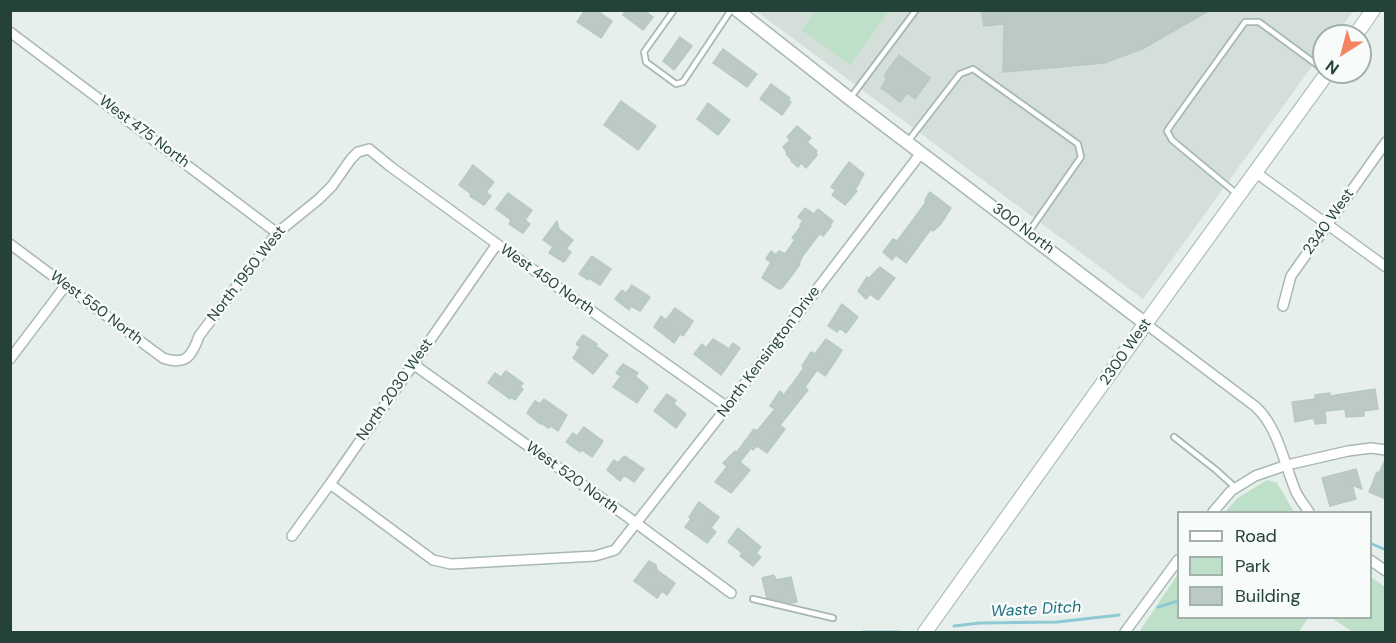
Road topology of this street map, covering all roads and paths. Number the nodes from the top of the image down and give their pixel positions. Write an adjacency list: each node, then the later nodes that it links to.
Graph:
1 (674, 10): 2 (lane)
2 (731, 10)
3 (737, 10): 10 (street, 300 North)
4 (916, 10): 10 (lane)
5 (1373, 10): 6 (main road)
6 (1363, 24)
7 (10, 32): 18 (street, West 475 North)
8 (1312, 61): 16 (lane)
9 (1318, 84): 15 (main road, 2300 West)
10 (850, 99): 11 (street, 300 North)
11 (907, 142): 14 (street, 300 North); 19 (lane)
12 (1386, 142): 17 (street, 2340 West)
13 (369, 149): 18 (street, North 1950 West); 21 (street, West 450 North)
14 (921, 153): 19 (street, 300 North); 29 (street, North Kensington Drive)
15 (1255, 172): 16 (main road, 2300 West); 17 (street)
16 (1238, 195): 25 (main road, 2300 West)
17 (1327, 224): 22 (street); 24 (street, 2340 West)
18 (276, 233): 27 (street, North 1950 West)
19 (1028, 233): 25 (street, 300 North)
20 (10, 244): 23 (street, West 550 North)
21 (497, 244): 28 (street, North 2030 West); 29 (street, West 450 North)
22 (1386, 267)
23 (66, 285): 26 (street); 27 (street, West 550 North)
24 (1284, 306)
25 (1146, 324): 32 (street, 300 North); 45 (main road, 2300 West)
26 (10, 359)
27 (186, 359)
28 (413, 364): 33 (street, North 2030 West); 37 (street, West 520 North)
29 (727, 407): 37 (street, North Kensington Drive)
30 (1174, 437): 34 (lane)
31 (1386, 450): 32 (street)
32 (1287, 465): 34 (street); 36 (street, 300 North)
33 (330, 484): 37 (street, North Kensington Drive); 38 (street, North 2030 West)
34 (1236, 488): 35 (street)
35 (1215, 511)
36 (1309, 511)
37 (636, 524): 42 (street, West 520 North)
38 (292, 536)
39 (1372, 561): 41 (street)
40 (1177, 563): 46 (street)
41 (1386, 571)
42 (731, 593)
43 (753, 599): 44 (lane)
44 (832, 618)
45 (925, 633)
46 (1125, 633)

